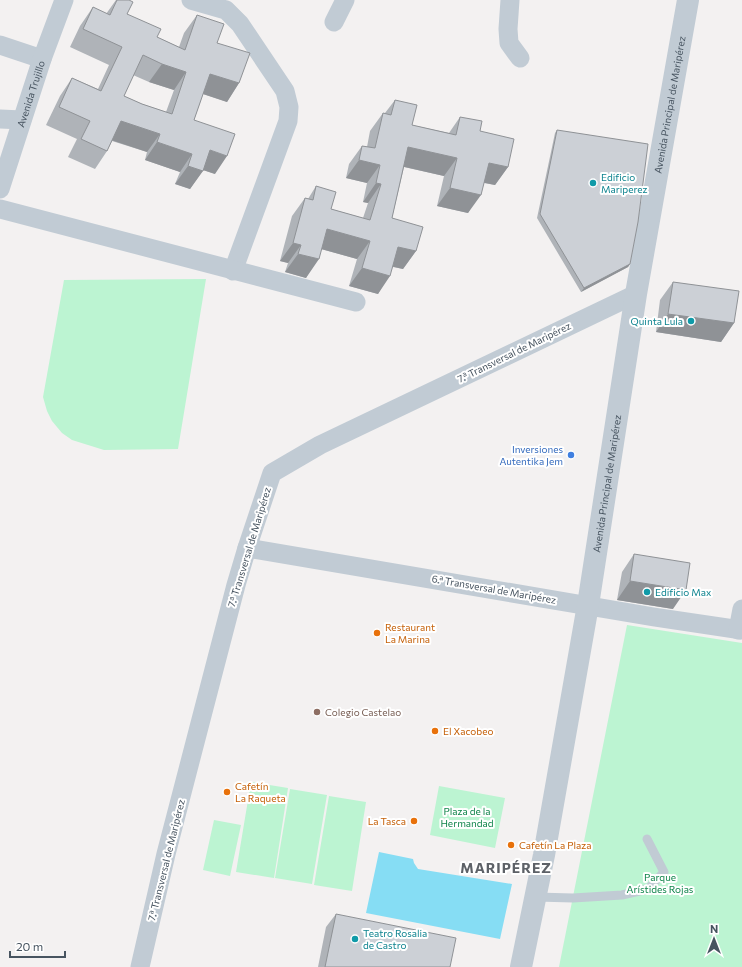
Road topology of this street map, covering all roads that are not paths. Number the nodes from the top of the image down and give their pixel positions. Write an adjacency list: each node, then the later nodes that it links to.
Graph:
1 (64, 0): 9 (street, Avenida Trujillo)
2 (191, 0): 14 (street)
3 (345, 0): 6 (street)
4 (510, 0): 8 (street)
5 (688, 0): 15 (street, Avenida Principal de Maripérez)
6 (334, 22)
7 (0, 45): 9 (street)
8 (520, 58)
9 (42, 59): 11 (street, Avenida Trujillo)
10 (0, 119): 11 (street)
11 (22, 120): 12 (street, Avenida Trujillo)
12 (0, 189)
13 (0, 209): 14 (street)
14 (233, 271): 16 (street)
15 (636, 294): 17 (street, 7.ª Transversal de Maripérez); 18 (street, Avenida Principal de Maripérez)
16 (356, 302)
17 (247, 548): 18 (street, 6.ª Transversal de Maripérez); 23 (street, 7.ª Transversal de Maripérez)
18 (588, 605): 20 (street, 6.ª Transversal de Maripérez); 22 (street, Avenida Principal de Maripérez)
19 (742, 609): 20 (street)
20 (740, 630)
21 (647, 839): 22 (lane)
22 (536, 897): 24 (street, Avenida Principal de Maripérez)
23 (140, 967)
24 (521, 967)

